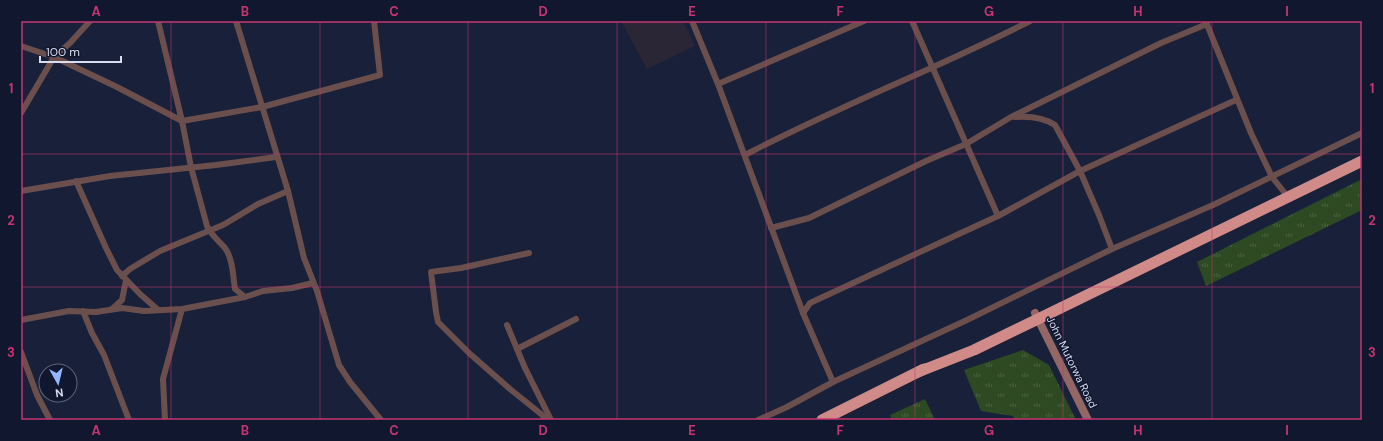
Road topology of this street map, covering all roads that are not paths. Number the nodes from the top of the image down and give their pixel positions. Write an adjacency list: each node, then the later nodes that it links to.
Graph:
1 (90, 21): 11 (street)
2 (158, 21): 18 (street)
3 (236, 21): 15 (street)
4 (374, 21): 15 (street)
5 (692, 21): 13 (street)
6 (864, 21): 13 (street)
7 (912, 21): 12 (street)
8 (1030, 21): 12 (street)
9 (1206, 23): 14 (street); 17 (street)
10 (21, 46): 11 (street)
11 (54, 57): 16 (street); 18 (street)
12 (932, 68): 20 (street); 21 (street)
13 (718, 84): 21 (street)
14 (1236, 100): 25 (street); 26 (street)
15 (262, 107): 18 (street); 22 (street)
16 (21, 113)
17 (1011, 117): 20 (street); 25 (street)
18 (182, 121): 24 (street)
19 (1362, 133): 26 (street)
20 (966, 144): 31 (street); 32 (street)
21 (745, 155): 32 (street)
22 (276, 157): 24 (street); 29 (street)
23 (1362, 161): 30 (highway)
24 (191, 167): 27 (street); 33 (street)
25 (1080, 171): 31 (street); 34 (street)
26 (1272, 177): 30 (street); 34 (street)
27 (76, 181): 28 (street); 36 (street)
28 (21, 191)
29 (288, 191): 33 (street); 37 (street)
30 (1288, 197): 44 (highway)
31 (998, 216): 43 (street)
32 (771, 228): 43 (street)
33 (209, 230): 36 (street); 38 (street)
34 (1112, 249): 50 (street)
35 (529, 253): 55 (street)
36 (124, 278): 39 (street); 40 (street)
37 (313, 283): 38 (street); 54 (street)
38 (245, 297): 41 (street)
39 (112, 309): 40 (street); 42 (street)
40 (157, 309): 41 (street)
41 (182, 309): 53 (street)
42 (82, 311): 46 (street); 52 (street)
43 (803, 313): 50 (street)
44 (1037, 316): 58 (highway); 59 (street, John Mutorwa Road)
45 (576, 319): 48 (street)
46 (21, 320)
47 (507, 325): 48 (street)
48 (517, 349): 56 (street)
49 (21, 352): 51 (street)
50 (833, 382): 57 (street)
51 (50, 420)
52 (129, 420)
53 (164, 420)
54 (381, 420)
55 (546, 420)
56 (552, 420)
57 (758, 420)
58 (822, 420)
59 (1088, 420)

